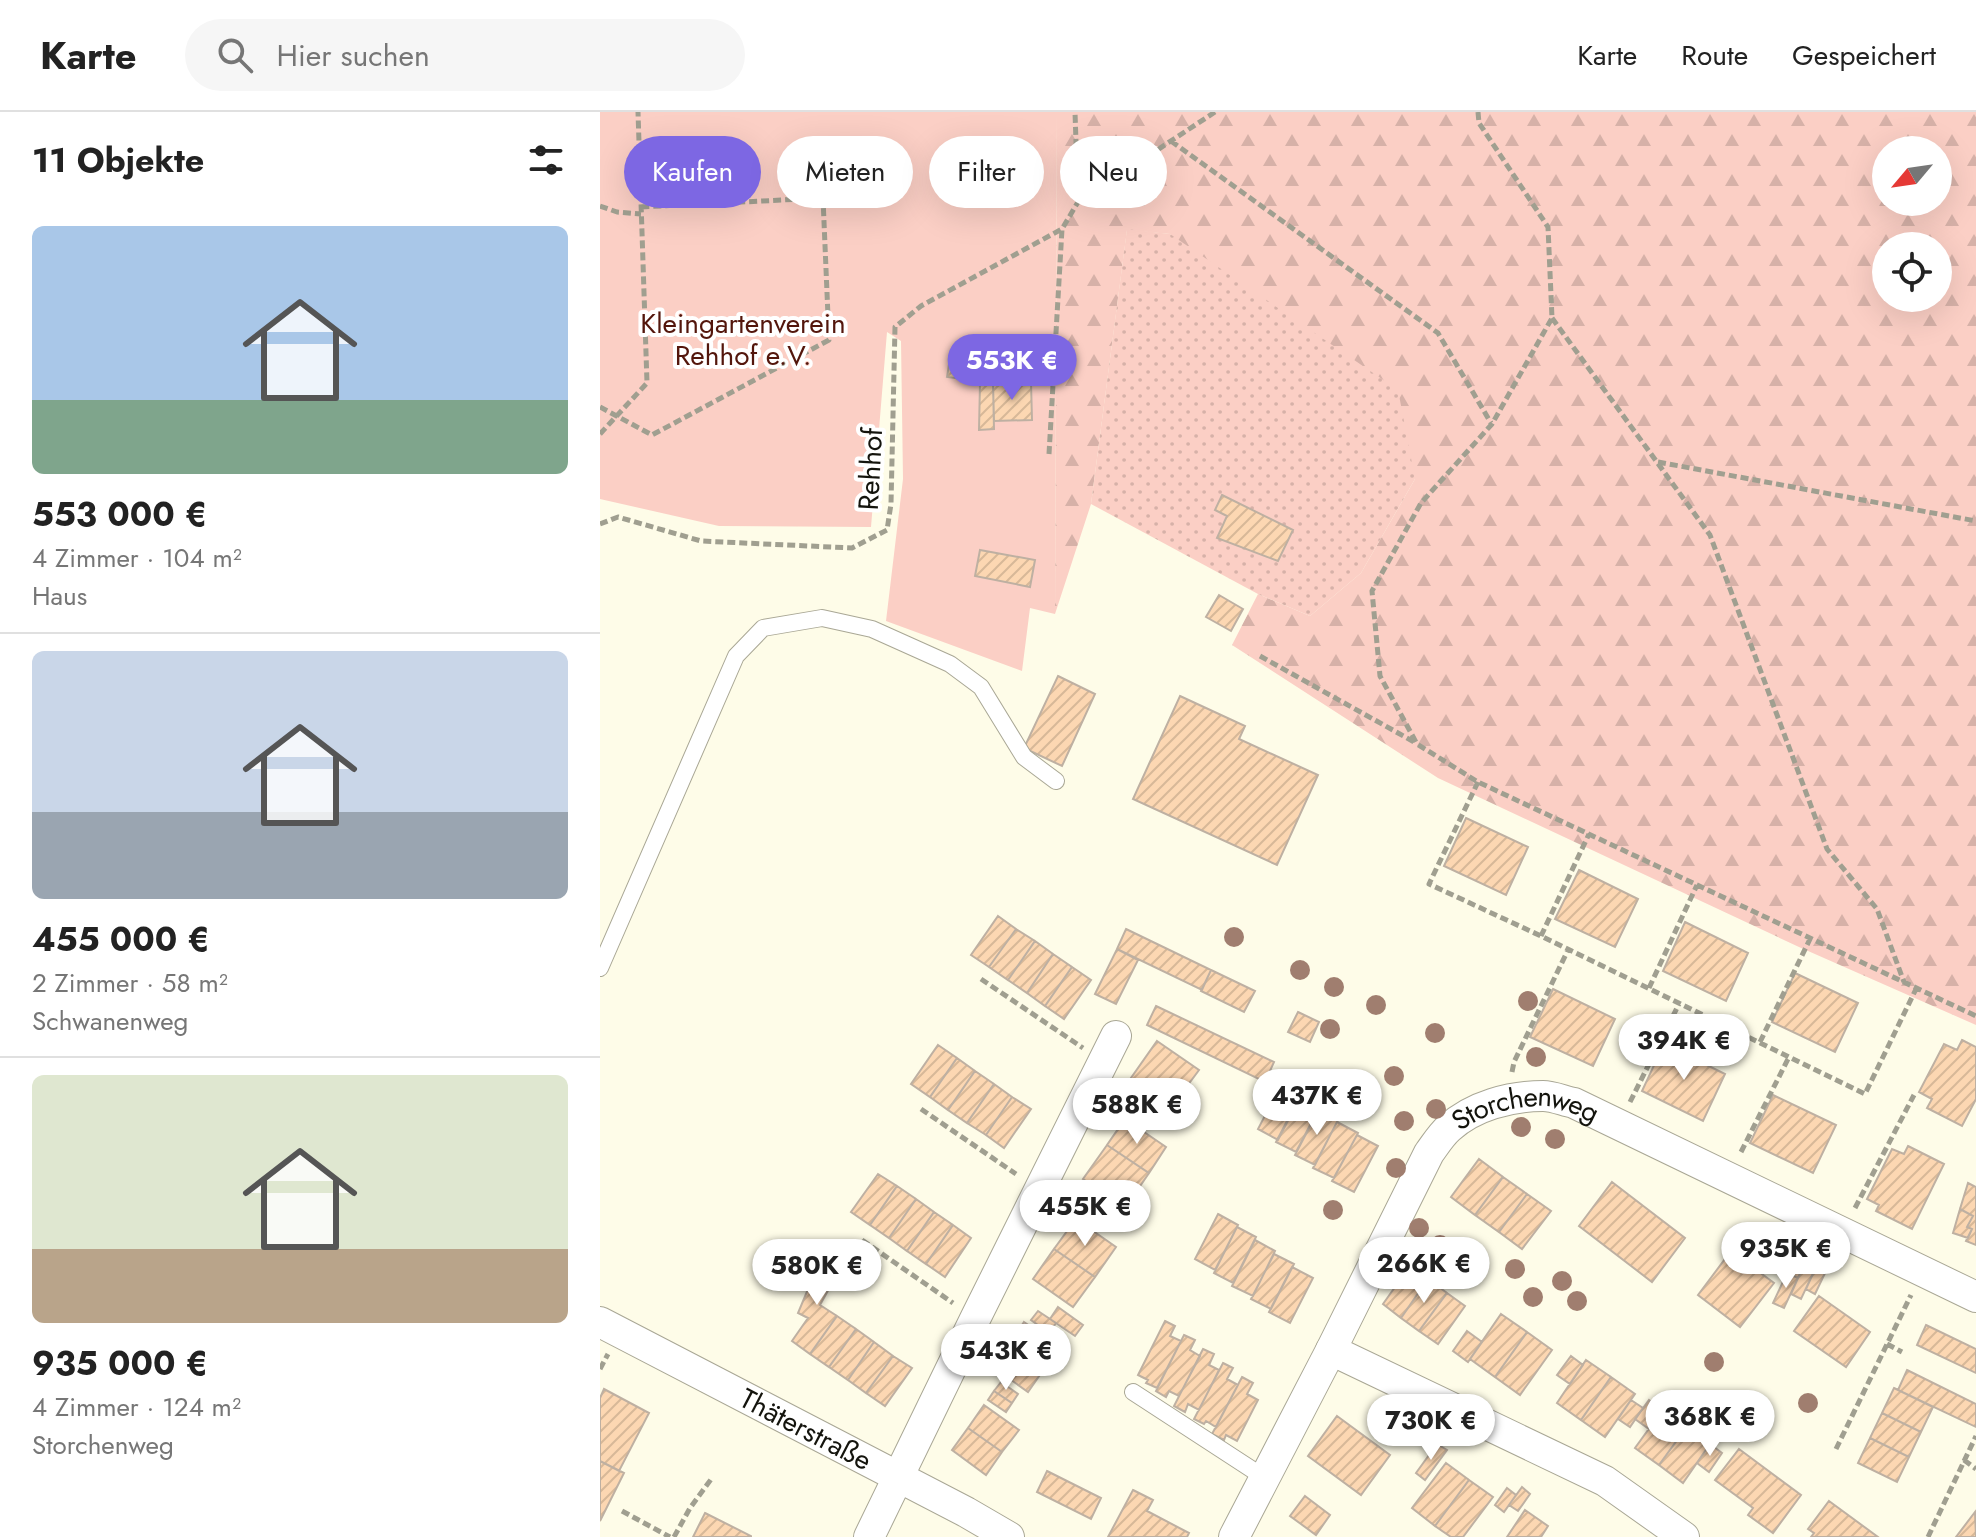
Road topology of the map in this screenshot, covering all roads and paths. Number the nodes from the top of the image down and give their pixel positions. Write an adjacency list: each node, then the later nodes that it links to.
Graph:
1 (638, 112): 5 (path)
2 (1075, 112): 6 (path)
3 (1215, 112): 7 (path)
4 (1478, 112): 15 (path)
5 (639, 136)
6 (1076, 136)
7 (1171, 141): 8 (path); 18 (path)
8 (1167, 144)
9 (761, 201): 17 (path)
10 (600, 206): 13 (path)
11 (640, 208): 13 (path)
12 (1074, 208): 14 (path)
13 (641, 214): 17 (path)
14 (1062, 229): 20 (path); 23 (path, Rehhof)
15 (1552, 318): 18 (path); 21 (path)
16 (600, 407): 17 (path)
17 (617, 416): 19 (path)
18 (1492, 424): 25 (path)
19 (600, 434)
20 (1049, 454)
21 (1657, 462): 22 (path); 35 (path)
22 (1976, 521)
23 (600, 524)
24 (1260, 656): 25 (path)
25 (1417, 744): 27 (path)
26 (1056, 781): 33 (lane)
27 (1478, 782): 28 (path); 30 (path)
28 (1589, 834): 29 (path); 30 (path)
29 (1697, 885): 31 (path); 36 (path)
30 (1541, 936): 32 (path)
31 (1810, 939): 35 (path); 40 (path)
32 (1568, 950): 36 (path); 44 (path)
33 (600, 968)
34 (981, 979): 41 (path)
35 (1904, 983): 37 (path)
36 (1649, 988): 38 (path)
37 (1916, 989): 39 (path); 42 (path)
38 (1679, 1004): 40 (path); 46 (path)
39 (1976, 1016)
40 (1760, 1042): 42 (path)
41 (1110, 1049): 48 (street)
42 (1789, 1057): 47 (path)
43 (1914, 1095): 49 (path)
44 (1515, 1099): 46 (street, Storchenweg); 56 (street, Storchenweg)
45 (921, 1109): 48 (path)
46 (1619, 1125): 47 (street, Storchenweg)
47 (1729, 1178): 49 (street, Storchenweg)
48 (1039, 1190): 53 (street)
49 (1842, 1233): 51 (street, Storchenweg)
50 (862, 1240): 53 (path)
51 (1923, 1272): 52 (street, Storchenweg); 55 (path)
52 (1976, 1297)
53 (975, 1319): 64 (street)
54 (600, 1322): 64 (street, Thäterstraße)
55 (1887, 1344): 57 (path); 60 (path)
56 (1331, 1350): 65 (street, Storchenweg); 71 (street)
57 (1902, 1352)
58 (1133, 1392): 65 (lane)
59 (1976, 1436): 61 (path)
60 (1836, 1449)
61 (1964, 1460): 62 (path); 72 (path)
62 (1976, 1469)
63 (712, 1478): 67 (path)
64 (899, 1478): 68 (street); 69 (street, Thäterstraße)
65 (1265, 1478): 70 (street, Storchenweg)
66 (622, 1511): 67 (path)
67 (672, 1537)
68 (869, 1537)
69 (1009, 1537)
70 (1234, 1537)
71 (1684, 1537)
72 (1928, 1537)

